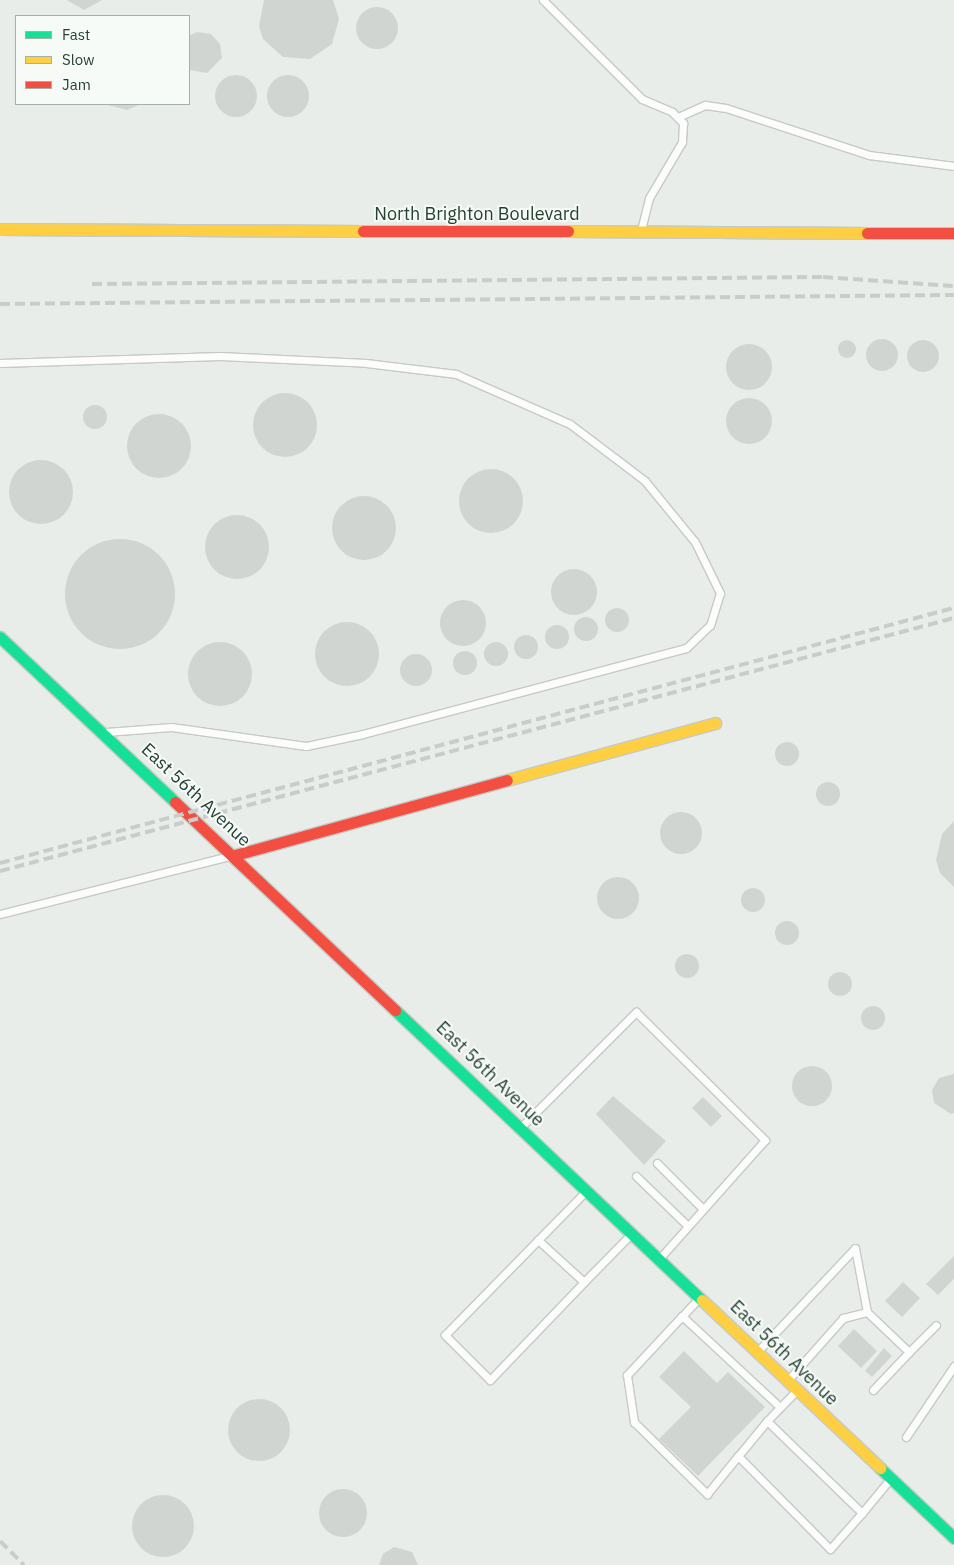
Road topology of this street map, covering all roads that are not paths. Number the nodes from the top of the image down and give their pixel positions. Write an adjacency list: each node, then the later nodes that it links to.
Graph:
1 (543, 0): 2 (lane)
2 (678, 117): 3 (lane); 5 (lane)
3 (954, 166)
4 (0, 229): 5 (main road, North Brighton Boulevard)
5 (641, 231): 6 (main road, North Brighton Boulevard)
6 (954, 233)
7 (0, 363): 10 (lane)
8 (0, 637): 10 (main road, East 56th Avenue)
9 (715, 723): 11 (main road)
10 (103, 733): 11 (main road, East 56th Avenue)
11 (234, 855): 12 (lane); 13 (main road, East 56th Avenue)
12 (0, 914)
13 (521, 1128): 16 (main road, East 56th Avenue); 17 (lane)
14 (657, 1163): 17 (lane)
15 (636, 1176): 18 (lane)
16 (587, 1190): 19 (main road, East 56th Avenue); 20 (lane)
17 (703, 1209): 18 (lane)
18 (688, 1226): 21 (lane)
19 (632, 1233): 21 (main road, East 56th Avenue); 22 (lane)
20 (538, 1240): 22 (lane); 22 (lane)
21 (659, 1258): 23 (main road, East 56th Avenue)
22 (584, 1282)
23 (700, 1297): 25 (lane); 27 (main road, East 56th Avenue)
24 (867, 1312): 27 (lane); 28 (lane); 30 (lane)
25 (682, 1316): 33 (lane); 36 (lane)
26 (936, 1325): 28 (lane)
27 (757, 1352): 30 (main road, East 56th Avenue)
28 (909, 1352): 32 (lane)
29 (954, 1366): 35 (lane)
30 (788, 1381): 31 (main road, East 56th Avenue)
31 (797, 1389): 33 (lane); 37 (main road, East 56th Avenue)
32 (873, 1390)
33 (780, 1407): 34 (lane)
34 (767, 1421): 36 (lane); 38 (lane)
35 (906, 1437)
36 (738, 1456): 38 (lane)
37 (890, 1478): 38 (lane); 39 (main road, East 56th Avenue)
38 (862, 1513)
39 (954, 1538)

